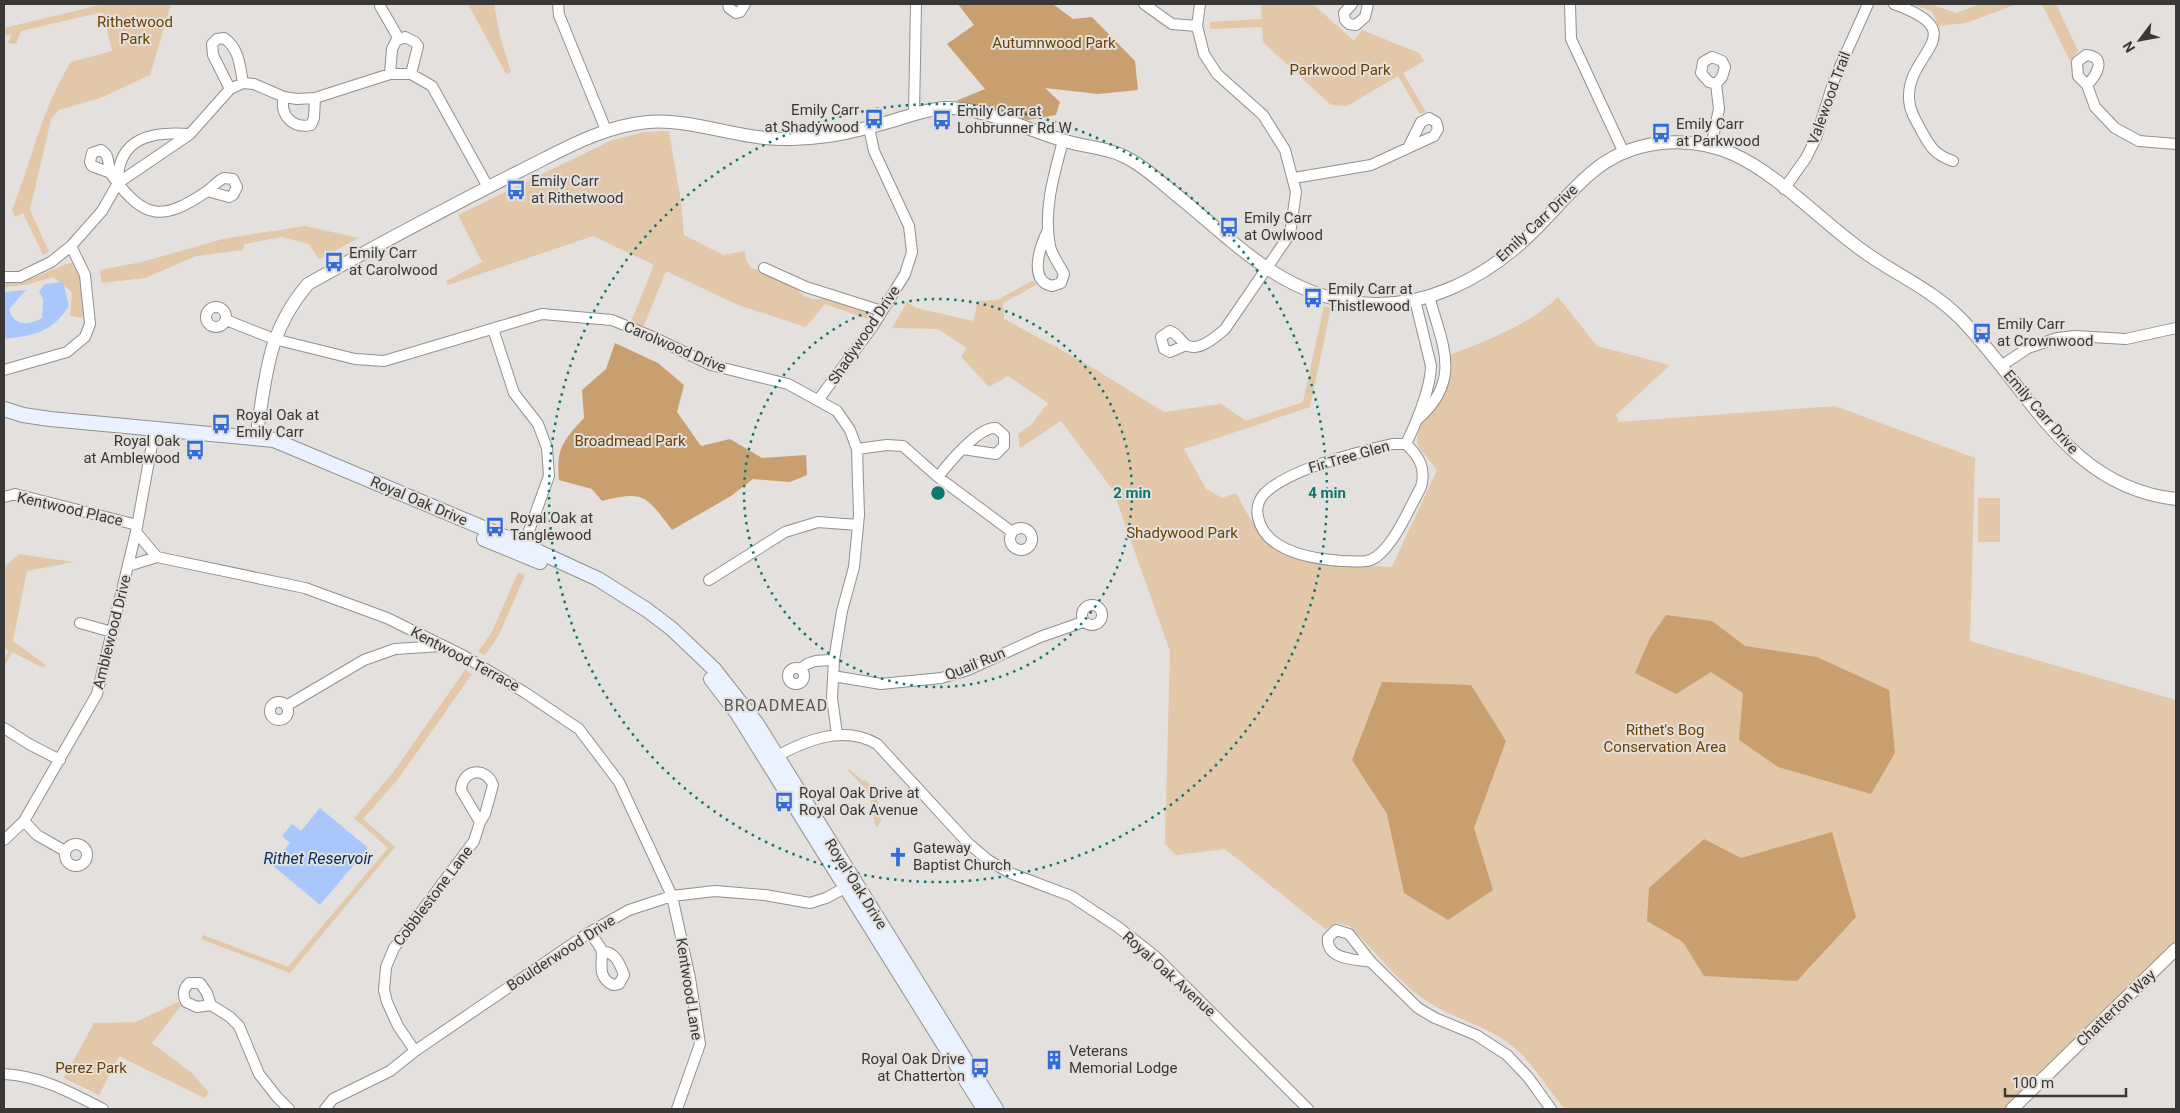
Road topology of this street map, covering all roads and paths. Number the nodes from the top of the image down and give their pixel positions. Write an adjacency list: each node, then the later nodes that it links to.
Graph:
1 (558, 4): 25 (street)
2 (728, 4): 3 (street)
3 (745, 4)
4 (916, 4): 23 (street)
5 (1144, 4): 13 (street)
6 (1200, 4): 13 (street)
7 (1352, 4): 8 (street)
8 (1368, 4)
9 (1570, 4): 31 (street)
10 (1868, 4): 37 (street, Valewood Trail)
11 (1894, 4): 32 (street)
12 (380, 6): 14 (street)
13 (1197, 26): 34 (street)
14 (398, 39): 15 (street); 16 (street)
15 (390, 74): 16 (street); 22 (street)
16 (411, 74): 36 (street)
17 (243, 83): 20 (street); 20 (street); 21 (street)
18 (1716, 84): 29 (street)
19 (2087, 86): 28 (street)
20 (230, 89): 26 (street)
21 (284, 97): 22 (street); 22 (street)
22 (315, 98)
23 (914, 114): 24 (street, Emily Carr Drive); 27 (street, Emily Carr Drive)
24 (869, 128): 25 (street, Emily Carr Drive); 46 (street, Shadywood Drive)
25 (606, 130): 36 (street, Emily Carr Drive)
26 (190, 134): 35 (street); 35 (street)
27 (1064, 141): 39 (street); 42 (street, Emily Carr Drive)
28 (2176, 144)
29 (1712, 147): 31 (street, Emily Carr Drive); 37 (street, Emily Carr Drive)
30 (1408, 148): 34 (street)
31 (1624, 153): 44 (street, Emily Carr Drive)
32 (1953, 161)
33 (111, 173): 35 (street)
34 (1294, 178): 42 (street)
35 (118, 184): 38 (street); 40 (street)
36 (488, 187): 50 (street, Emily Carr Drive)
37 (1784, 189): 52 (street, Emily Carr Drive)
38 (207, 191)
39 (1048, 230): 39 (street)
40 (71, 246): 43 (street); 53 (street)
41 (764, 268): 46 (street)
42 (1268, 269): 45 (street, Emily Carr Drive); 51 (street)
43 (4, 277)
44 (1429, 296): 45 (street, Emily Carr Drive); 56 (street, Fir Tree Glen)
45 (1415, 300): 56 (street, Fir Tree Glen)
46 (882, 311): 54 (street, Shadywood Drive)
47 (226, 320): 50 (street, Carolwood Drive)
48 (2176, 328): 52 (street)
49 (494, 329): 50 (street, Carolwood Drive); 54 (street, Carolwood Drive); 68 (street)
50 (274, 339): 58 (street, Emily Carr Drive)
51 (1186, 345)
52 (2001, 366): 64 (street, Emily Carr Drive)
53 (4, 370)
54 (819, 399): 60 (street, Carolwood Drive)
55 (4, 409): 57 (main road, Royal Oak Drive)
56 (1418, 419): 59 (street, Fir Tree Glen)
57 (155, 428): 58 (main road, Royal Oak Drive); 66 (street, Amblewood Drive)
58 (256, 439): 68 (main road, Royal Oak Drive)
59 (1406, 444): 59 (street, Fir Tree Glen)
60 (857, 449): 62 (street); 65 (street, Carolwood Drive)
61 (963, 449): 62 (street)
62 (938, 477): 67 (street)
63 (4, 497): 66 (street, Kentwood Place)
64 (2176, 500)
65 (858, 526): 71 (street); 76 (street, Carolwood Drive)
66 (136, 529): 69 (street); 70 (street, Amblewood Drive)
67 (1012, 532)
68 (522, 550): 82 (main road, Royal Oak Drive)
69 (157, 557): 70 (street, Kentwood Terrace); 75 (street, Kentwood Terrace)
70 (128, 566): 74 (street, Amblewood Drive)
71 (709, 580)
72 (1083, 622): 78 (street, Quail Run)
73 (80, 623): 74 (street)
74 (112, 632): 83 (street, Amblewood Drive)
75 (442, 646): 79 (street); 89 (street, Kentwood Terrace)
76 (834, 660): 77 (street); 78 (street, Carolwood Drive)
77 (801, 669)
78 (833, 676): 81 (street, Carolwood Drive)
79 (286, 706)
80 (4, 728): 83 (street)
81 (837, 734): 82 (street, Royal Oak Avenue); 103 (street, Royal Oak Avenue)
82 (772, 759): 88 (main road, Royal Oak Drive)
83 (60, 760): 84 (street, Amblewood Drive)
84 (24, 821): 86 (street, Amblewood Drive); 87 (street)
85 (480, 822): 85 (street, Cobblestone Lane); 95 (street, Cobblestone Lane)
86 (4, 840)
87 (65, 851)
88 (850, 884): 89 (street, Boulderwood Drive); 101 (main road, Royal Oak Drive); 102 (main road, Royal Oak Drive)
89 (672, 896): 90 (street, Boulderwood Drive); 100 (street, Kentwood Lane)
90 (590, 932): 92 (street); 95 (street, Boulderwood Drive)
91 (2176, 949): 105 (street, Chatterton Way)
92 (602, 952)
93 (1371, 962): 104 (street)
94 (211, 1005): 98 (street)
95 (415, 1051): 99 (street, Boulderwood Drive)
96 (4, 1074): 97 (street)
97 (103, 1109)
98 (289, 1109)
99 (325, 1109)
100 (677, 1109)
101 (984, 1109)
102 (996, 1109)
103 (1308, 1109)
104 (1551, 1109)
105 (2012, 1109)

